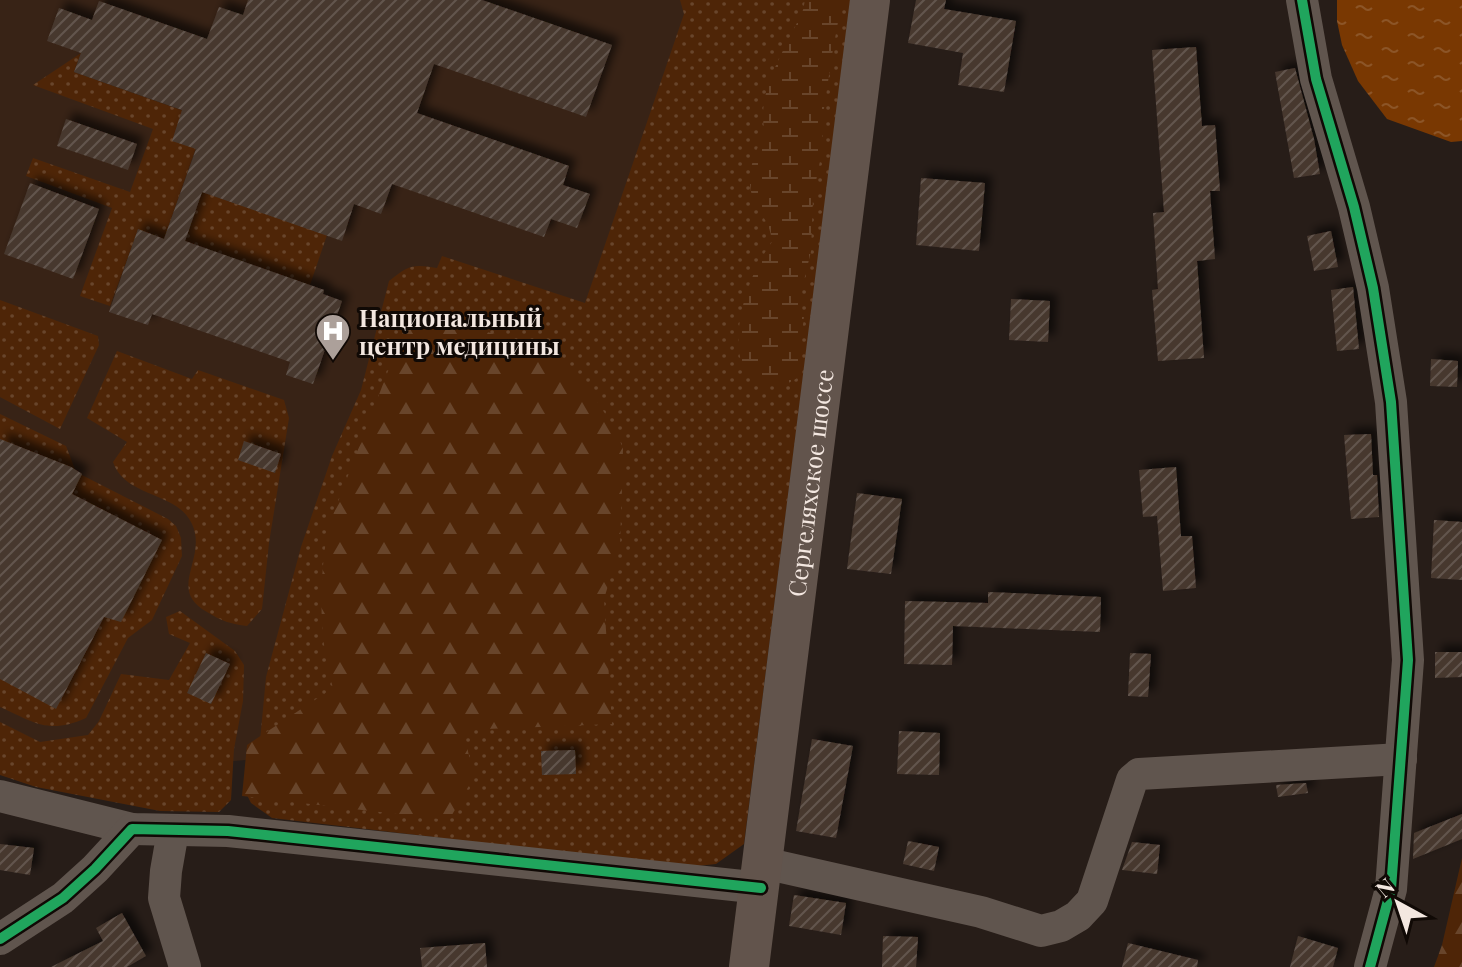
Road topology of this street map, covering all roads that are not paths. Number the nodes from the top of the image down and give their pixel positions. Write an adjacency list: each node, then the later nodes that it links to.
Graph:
1 (870, 0): 7 (main road, Сергеляхское шоссе)
2 (1302, 0): 3 (street)
3 (1401, 759): 7 (street); 11 (street)
4 (0, 796): 5 (street)
5 (132, 829): 6 (street); 8 (street)
6 (173, 831): 7 (street); 9 (street)
7 (762, 876): 10 (main road, Сергеляхское шоссе)
8 (0, 939)
9 (185, 967)
10 (749, 967)
11 (1370, 967)

